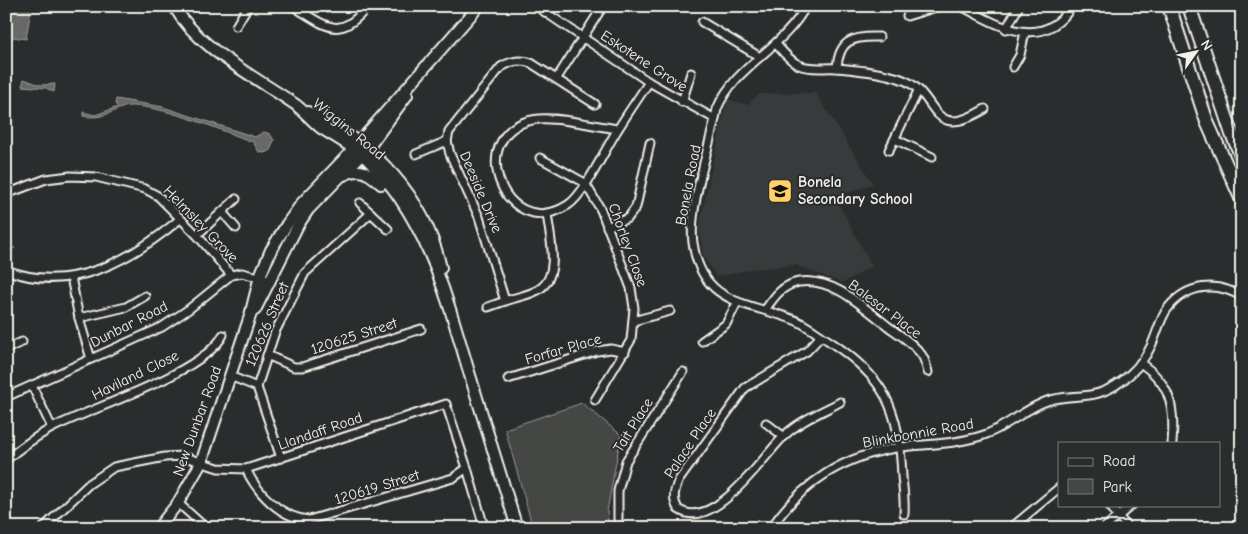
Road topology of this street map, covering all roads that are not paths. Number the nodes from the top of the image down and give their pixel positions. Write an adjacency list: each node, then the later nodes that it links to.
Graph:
1 (174, 6): 38 (street, Wiggins Road)
2 (248, 6): 17 (street)
3 (292, 6): 4 (street)
4 (368, 6)
5 (479, 6): 38 (street)
6 (536, 6): 21 (street, Eskotene Grove)
7 (603, 6): 21 (street)
8 (806, 6): 22 (street, Bonela Road)
9 (940, 6): 15 (street)
10 (960, 6): 18 (street)
11 (1019, 6): 18 (street)
12 (1072, 6): 19 (street)
13 (1169, 6): 48 (highway)
14 (1190, 9): 42 (highway)
15 (907, 16)
16 (702, 22): 23 (street)
17 (236, 26)
18 (1006, 29): 19 (street)
19 (1025, 32): 24 (street)
20 (879, 37): 25 (street)
21 (584, 38): 27 (street); 28 (street, Eskotene Grove)
22 (776, 44): 23 (street, Bonela Road); 25 (street)
23 (760, 57): 33 (street, Bonela Road)
24 (1013, 67)
25 (837, 68): 29 (street)
26 (691, 73): 30 (street)
27 (557, 78): 31 (street, Deeside Drive); 36 (street, Deeside Drive)
28 (649, 82): 30 (street, Eskotene Grove); 34 (street)
29 (918, 91): 32 (street); 35 (street)
30 (682, 102): 33 (street, Eskotene Grove)
31 (595, 104)
32 (985, 110)
33 (715, 119): 66 (street, Bonela Road)
34 (618, 128): 45 (street); 53 (street)
35 (895, 139): 39 (street); 41 (street)
36 (447, 141): 40 (street); 65 (street, Deeside Drive)
37 (650, 143): 55 (street)
38 (361, 149): 44 (street); 49 (street, Wiggins Road); 62 (street); 67 (street, Wiggins Road)
39 (889, 150)
40 (416, 154)
41 (932, 157)
42 (1242, 157)
43 (540, 158): 45 (street)
44 (341, 176): 49 (street); 62 (street)
45 (585, 183): 53 (street); 55 (street, Chorley Close)
46 (6, 194): 54 (street, Helmsley Grove)
47 (236, 199): 51 (street)
48 (1242, 200)
49 (400, 201): 67 (street, Wiggins Road)
50 (360, 203): 52 (street)
51 (222, 212): 56 (street); 58 (street)
52 (371, 213): 57 (street); 80 (street, 120626 Street)
53 (547, 213): 65 (street)
54 (180, 219): 58 (street, Helmsley Grove); 61 (street)
55 (607, 227): 72 (street, Chorley Close)
56 (236, 228)
57 (388, 229)
58 (197, 235): 60 (street, Helmsley Grove)
59 (6, 270): 61 (street)
60 (232, 275): 62 (street); 81 (street, Dunbar Road)
61 (71, 278): 71 (street)
62 (264, 278): 85 (street, New Dunbar Road)
63 (145, 296): 71 (street)
64 (1242, 297): 82 (street, Blinkbonnie Road)
65 (505, 301): 68 (street)
66 (737, 303): 69 (street, Bonela Road); 76 (street)
67 (449, 307): 114 (street, Wiggins Road)
68 (488, 307)
69 (765, 310): 75 (street, Bonela Road); 84 (street, Balesar Place)
70 (670, 311): 72 (street)
71 (79, 318): 81 (street)
72 (633, 321): 79 (street, Chorley Close)
73 (421, 329): 80 (street, 120625 Street)
74 (223, 335): 93 (street, Haviland Close)
75 (821, 336): 96 (street, Bonela Road); 109 (street, Palace Place)
76 (702, 341)
77 (22, 342): 78 (street)
78 (6, 349)
79 (625, 352): 86 (street, Forfar Place); 90 (street, Chorley Close)
80 (267, 355): 88 (street, 120626 Street)
81 (91, 359): 87 (street, Dunbar Road)
82 (1140, 363): 95 (street); 96 (street, Blinkbonnie Road)
83 (683, 372): 115 (street, Tait Place)
84 (928, 372)
85 (230, 376): 88 (street); 99 (street, New Dunbar Road)
86 (508, 379)
87 (32, 386): 89 (street, Dunbar Road); 93 (street)
88 (257, 386): 97 (street)
89 (6, 397)
90 (595, 400)
91 (840, 402): 94 (street)
92 (766, 423): 94 (street)
93 (52, 428): 98 (street, Haviland Close)
94 (783, 436): 103 (street)
95 (1172, 442)
96 (900, 448): 107 (street, Bonela Road); 116 (street, Blinkbonnie Road)
97 (282, 458): 100 (street, Llandaff Road); 101 (street, Llandaff Road)
98 (6, 460)
99 (200, 463): 101 (street, Llandaff Road); 104 (street, New Dunbar Road); 111 (street, Llandaff Road)
100 (467, 468): 101 (street, 120619 Street); 110 (street)
101 (246, 469)
102 (1058, 489): 117 (street)
103 (744, 492)
104 (178, 503): 112 (street, New Dunbar Road); 113 (street)
105 (1110, 506): 108 (street)
106 (1131, 506): 108 (street)
107 (904, 514)
108 (1118, 516): 118 (street); 119 (street)
109 (689, 522)
110 (484, 527)
111 (43, 528)
112 (158, 528)
113 (206, 528)
114 (517, 528)
115 (618, 528)
116 (772, 528)
117 (1011, 528)
118 (1104, 528)
119 (1128, 528)

